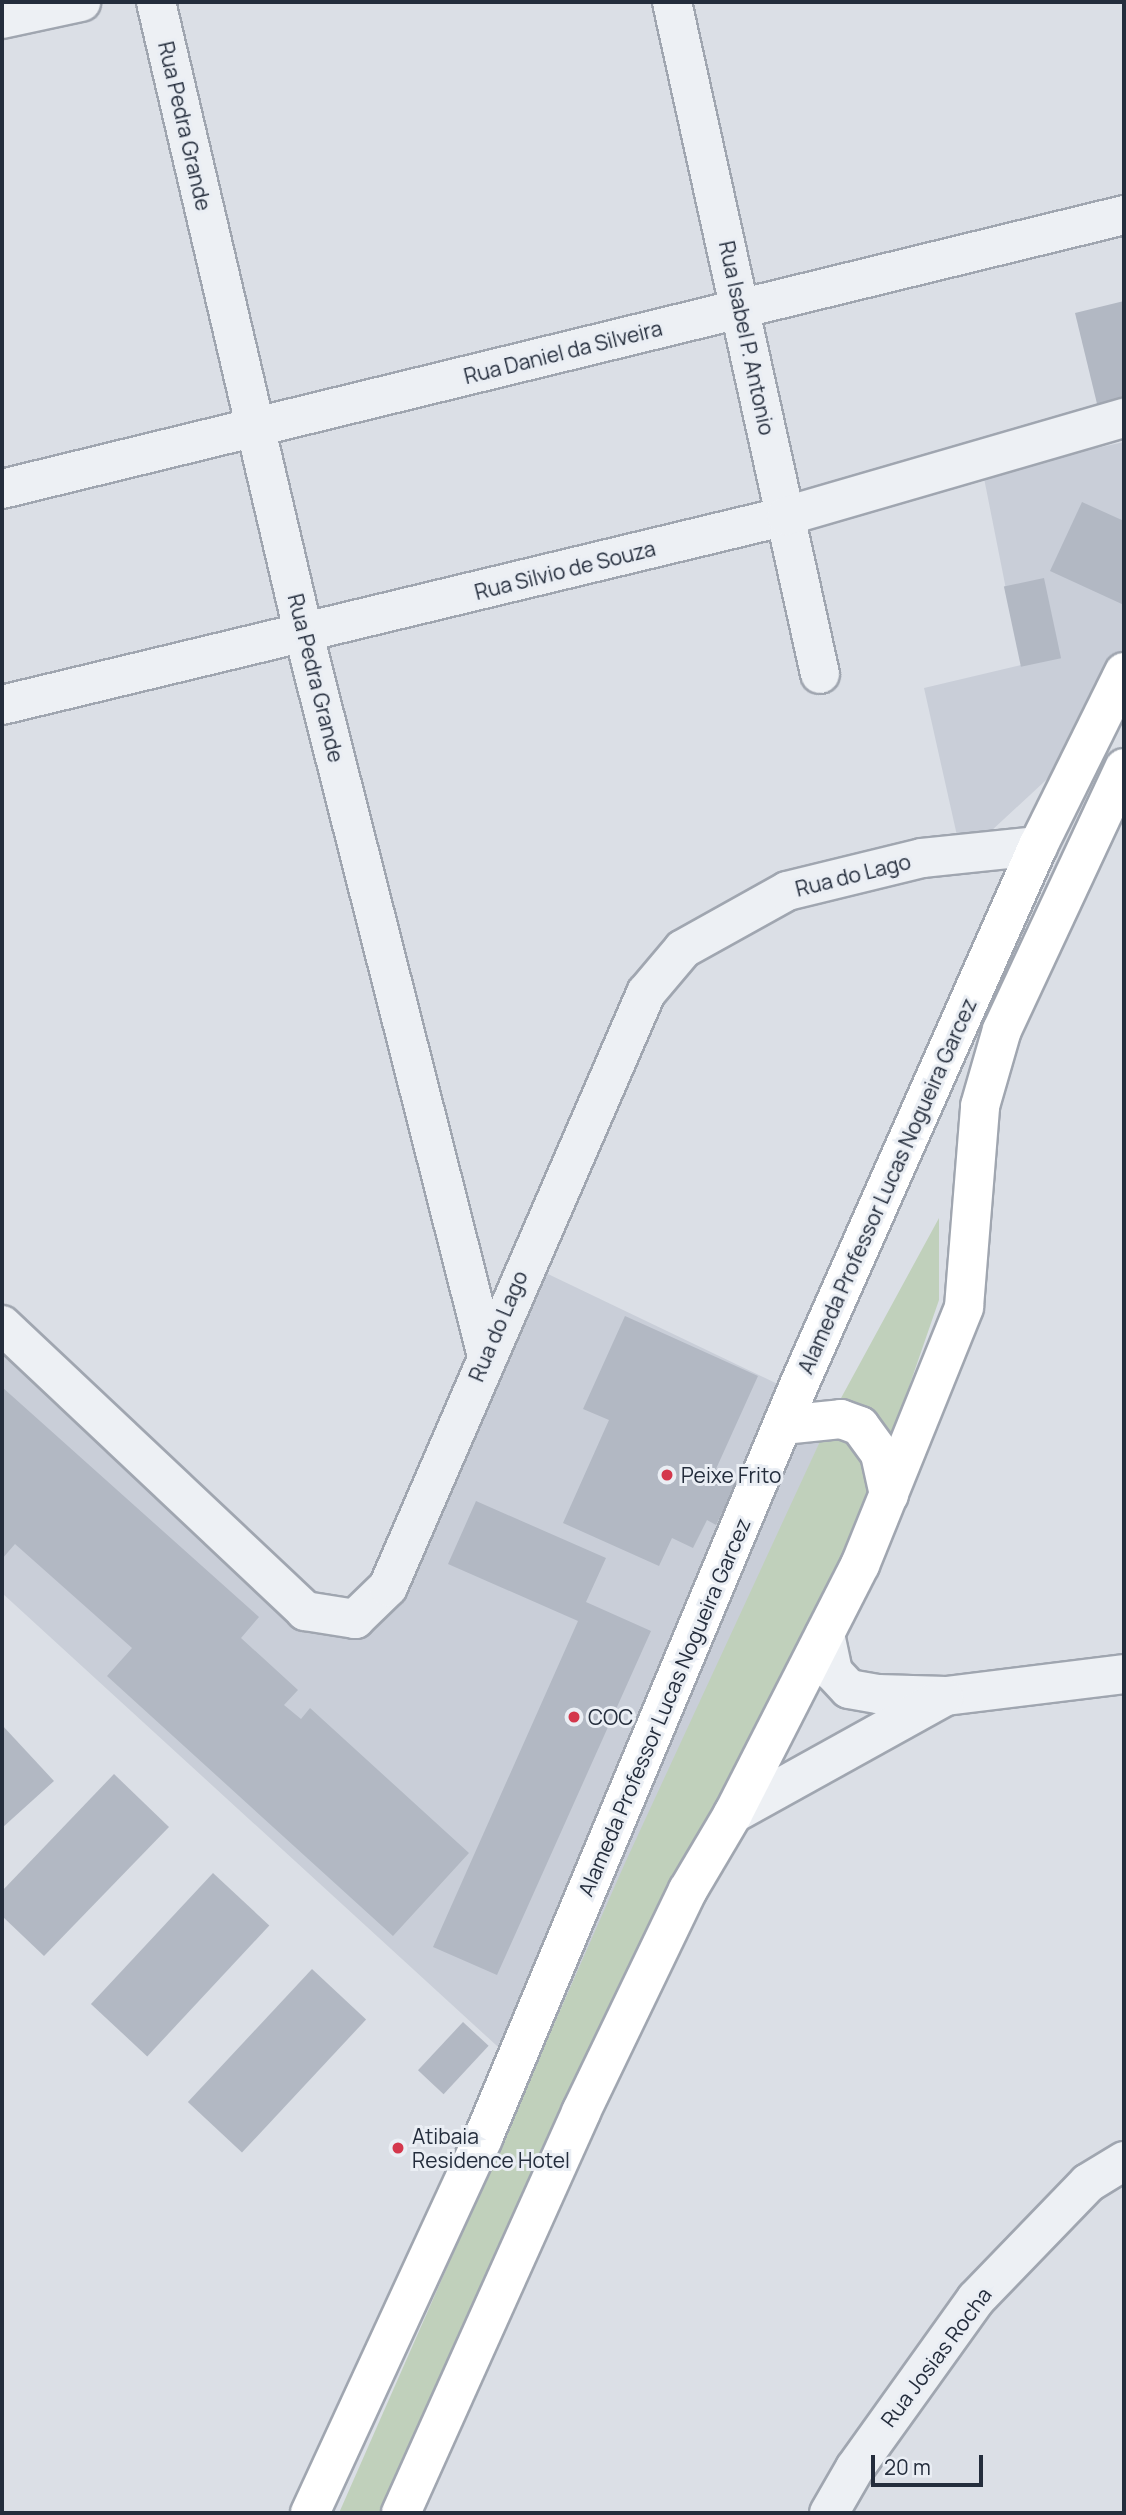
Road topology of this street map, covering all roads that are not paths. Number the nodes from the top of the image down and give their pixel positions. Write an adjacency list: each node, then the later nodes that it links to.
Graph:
1 (81, 2): 4 (street)
2 (156, 2): 8 (street, Rua Pedra Grande)
3 (672, 2): 6 (street, Rua Isabel P. Antonio)
4 (2, 19)
5 (1124, 215): 6 (street, Rua Daniel da Silveira)
6 (741, 308): 8 (street, Rua Daniel da Silveira); 10 (street, Rua Isabel P. Antonio)
7 (1124, 418): 10 (street, Rua Silvio de Souza)
8 (256, 427): 9 (street, Rua Daniel da Silveira); 11 (street, Rua Pedra Grande)
9 (2, 489)
10 (786, 516): 11 (street, Rua Silvio de Souza); 13 (street, Rua Isabel P. Antonio)
11 (304, 635): 14 (street, Rua Silvio de Souza); 18 (street, Rua Pedra Grande)
12 (1124, 672): 16 (main road, Alameda Professor Lucas Nogueira Garcez)
13 (820, 674)
14 (2, 705)
15 (1124, 768): 20 (main road, Alameda Professor Lucas Nogueira Garcez)
16 (1038, 846): 18 (street, Rua do Lago); 19 (main road, Alameda Professor Lucas Nogueira Garcez)
17 (2, 1325): 18 (street, Rua do Lago)
18 (486, 1352)
19 (783, 1425): 20 (main road); 26 (main road, Alameda Professor Lucas Nogueira Garcez)
20 (889, 1495): 21 (main road, Alameda Professor Lucas Nogueira Garcez)
21 (825, 1634): 23 (street); 24 (main road, Alameda Professor Lucas Nogueira Garcez)
22 (1124, 1674): 23 (street)
23 (946, 1696): 24 (street)
24 (733, 1814): 27 (main road, Alameda Professor Lucas Nogueira Garcez)
25 (1124, 2161): 28 (street, Rua Josias Rocha)
26 (312, 2511)
27 (401, 2513)
28 (829, 2513)

